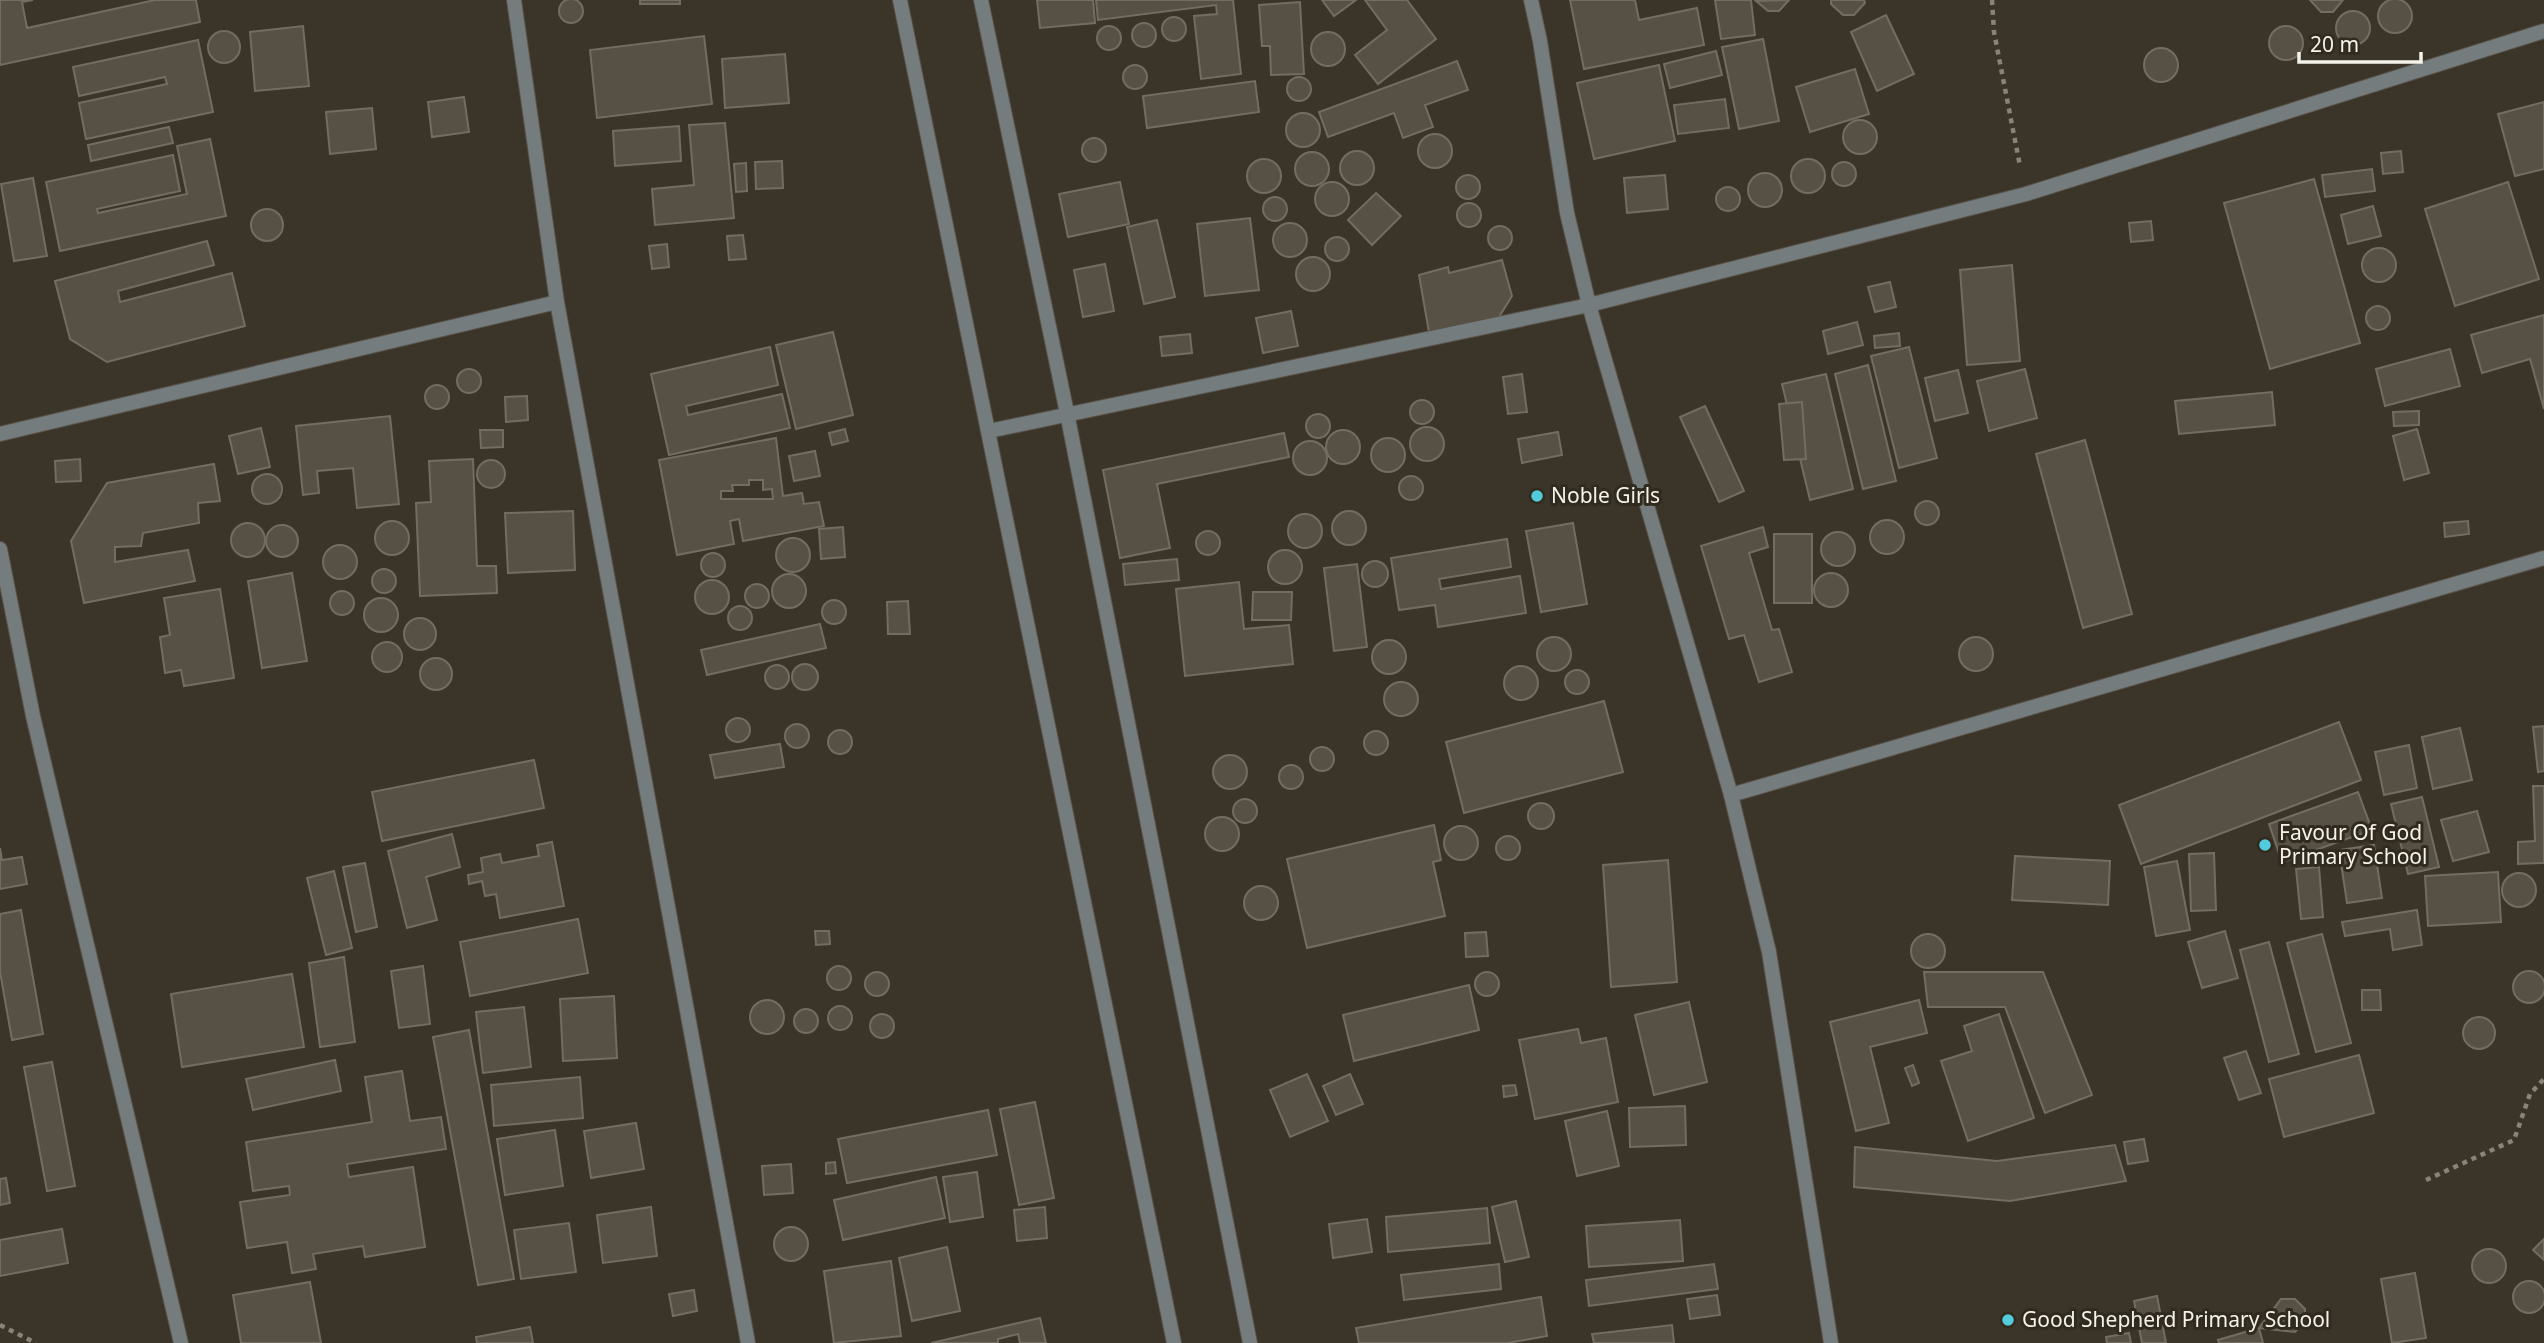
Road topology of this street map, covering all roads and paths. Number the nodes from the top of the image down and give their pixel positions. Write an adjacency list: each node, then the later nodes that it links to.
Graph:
1 (514, 0): 8 (street)
2 (900, 0): 11 (street)
3 (981, 0): 10 (street)
4 (1531, 0): 9 (street)
5 (1992, 0): 7 (path)
6 (2544, 31): 7 (street)
7 (2026, 194): 9 (street)
8 (557, 302): 12 (street); 21 (street)
9 (1589, 305): 10 (street); 15 (street)
10 (1067, 413): 11 (street); 23 (street)
11 (989, 431): 22 (street)
12 (0, 434)
13 (0, 549): 20 (street)
14 (2544, 558): 15 (street)
15 (1731, 795): 24 (street)
16 (2544, 1079): 17 (path)
17 (2426, 1180)
18 (0, 1325): 19 (path)
19 (36, 1343)
20 (181, 1343)
21 (748, 1343)
22 (1174, 1343)
23 (1250, 1343)
24 (1831, 1343)

